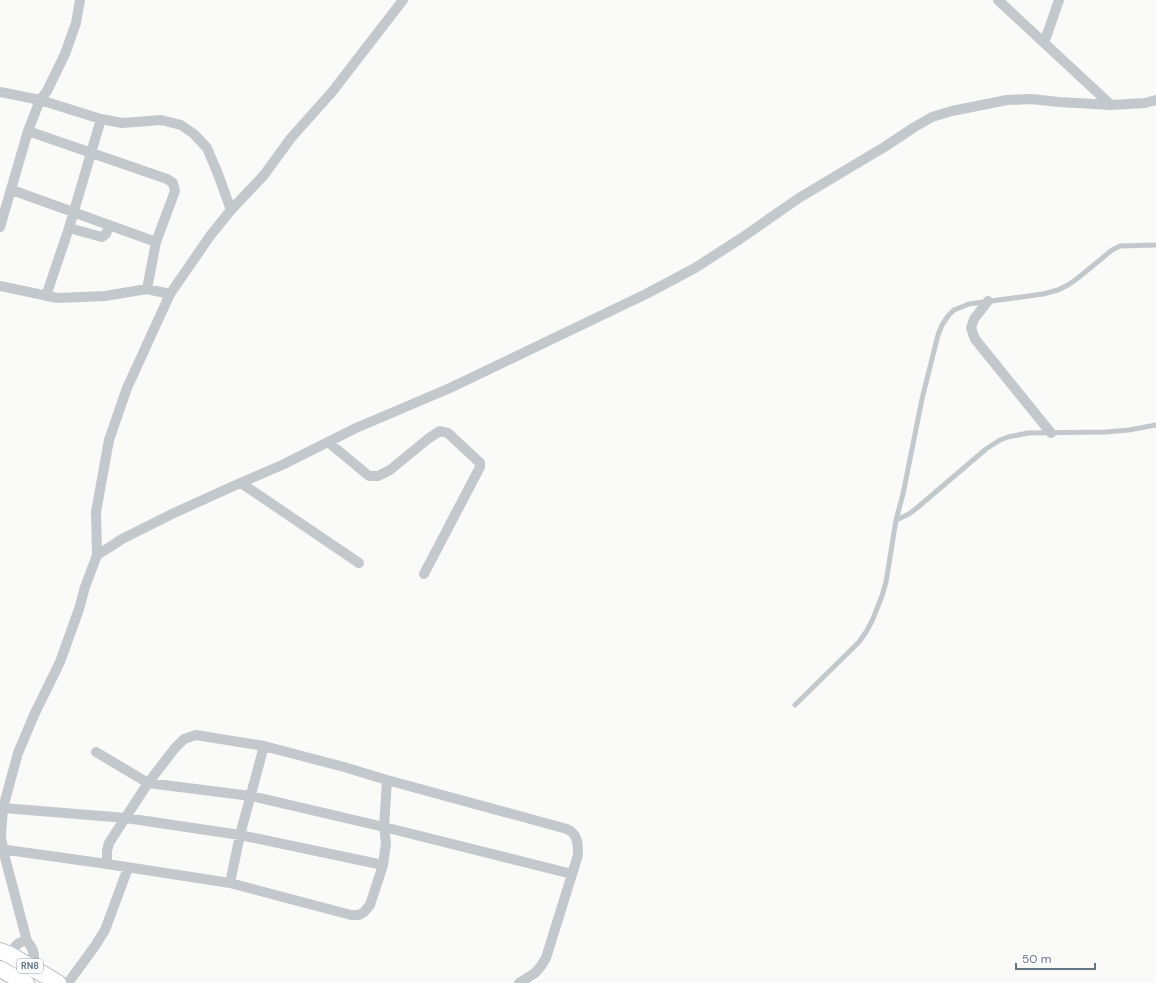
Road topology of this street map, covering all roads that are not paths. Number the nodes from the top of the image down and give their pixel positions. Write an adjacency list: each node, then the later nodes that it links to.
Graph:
1 (80, 0): 7 (street)
2 (403, 0): 14 (street)
3 (998, 0): 5 (street)
4 (1059, 0): 5 (street)
5 (1044, 43): 9 (street)
6 (0, 92): 7 (street)
7 (40, 100): 10 (street); 11 (street)
8 (1156, 100): 9 (street)
9 (1111, 104): 28 (street)
10 (101, 119): 12 (street); 14 (street)
11 (28, 131): 12 (street); 13 (street)
12 (90, 153): 15 (street); 19 (street)
13 (12, 190): 15 (street); 16 (street)
14 (231, 210): 23 (street)
15 (73, 212): 17 (street); 18 (street)
16 (0, 226)
17 (109, 226): 18 (street); 19 (street)
18 (69, 228): 24 (street)
19 (156, 242): 22 (street)
20 (1156, 245): 25 (lane)
21 (0, 286): 24 (street)
22 (147, 289): 23 (street); 24 (street)
23 (170, 294): 31 (street)
24 (46, 296)
25 (988, 301): 27 (street); 30 (lane)
26 (1156, 425): 27 (lane)
27 (1051, 433): 30 (lane)
28 (328, 442): 29 (street); 33 (street)
29 (241, 483): 31 (street); 32 (street)
30 (896, 520): 34 (lane)
31 (97, 555): 40 (street)
32 (359, 563)
33 (424, 574)
34 (796, 705)
35 (264, 746): 37 (street); 38 (street); 39 (street)
36 (96, 752): 38 (street)
37 (387, 780): 42 (street); 48 (street)
38 (148, 783): 39 (street); 41 (street)
39 (251, 796): 42 (street); 43 (street)
40 (3, 808): 41 (street); 44 (street)
41 (126, 818): 43 (street); 45 (street)
42 (384, 826): 46 (street); 48 (street)
43 (240, 835): 46 (street); 49 (street)
44 (2, 849): 45 (street); 50 (street)
45 (107, 864): 47 (street)
46 (383, 865): 49 (street)
47 (128, 868): 49 (street); 56 (street)
48 (572, 874): 57 (street)
49 (230, 883)
50 (27, 941): 51 (street); 52 (street)
51 (5, 953): 52 (main road, RN8); 53 (street)
52 (31, 967): 54 (street); 55 (main road, RN8)
53 (0, 969): 54 (main road, RN8)
54 (24, 981)
55 (58, 983)
56 (68, 983)
57 (519, 983)

